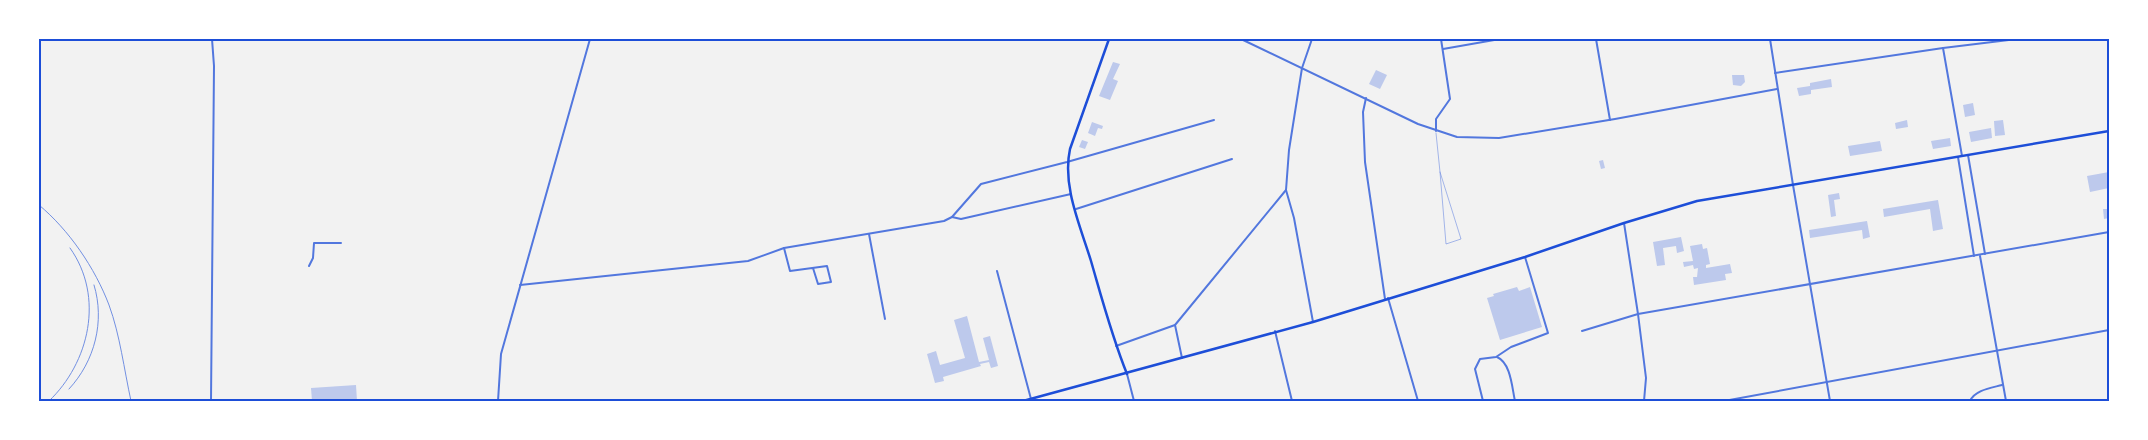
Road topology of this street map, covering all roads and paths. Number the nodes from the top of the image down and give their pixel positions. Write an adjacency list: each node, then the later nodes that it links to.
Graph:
1 (212, 39): 62 (street)
2 (590, 39): 45 (street)
3 (1109, 39): 25 (main road)
4 (1241, 39): 13 (street)
5 (1312, 39): 13 (street)
6 (1441, 39): 12 (street)
7 (1500, 39): 12 (street)
8 (1596, 39): 18 (street)
9 (1770, 39): 14 (street)
10 (2017, 39): 11 (street)
11 (1943, 48): 14 (street); 22 (street)
12 (1443, 49): 19 (street)
13 (1302, 68): 16 (street); 28 (street)
14 (1775, 74): 15 (street)
15 (1777, 90): 18 (street); 27 (street)
16 (1366, 98): 19 (street); 46 (street)
17 (1214, 120): 25 (street)
18 (1610, 120): 19 (street)
19 (1436, 131): 26 (lane)
20 (2109, 132): 21 (main road)
21 (1968, 155): 22 (main road); 37 (street)
22 (1962, 156): 23 (main road)
23 (1958, 157): 27 (main road); 39 (street)
24 (1232, 159): 30 (street)
25 (1067, 162): 29 (main road); 31 (street)
26 (1440, 172): 26 (lane)
27 (1793, 185): 32 (main road); 44 (street)
28 (1286, 190): 49 (street); 50 (street)
29 (1071, 194): 30 (main road); 31 (street)
30 (1076, 209): 54 (main road)
31 (952, 217): 34 (street)
32 (1624, 223): 40 (main road); 47 (street)
33 (2109, 232): 37 (street)
34 (869, 234): 36 (street); 48 (street)
35 (341, 243): 41 (street)
36 (784, 248): 42 (street); 45 (street)
37 (1985, 254): 38 (street)
38 (1980, 255): 39 (street); 55 (street)
39 (1974, 256): 44 (street)
40 (1525, 257): 46 (main road); 56 (street)
41 (309, 266)
42 (813, 268): 42 (street)
43 (997, 271): 61 (street)
44 (1809, 283): 47 (street); 59 (street)
45 (520, 285): 63 (street)
46 (1386, 299): 49 (main road); 67 (street)
47 (1638, 314): 53 (street); 70 (street)
48 (885, 319)
49 (1313, 322): 52 (main road)
50 (1175, 325): 54 (street); 57 (street)
51 (2109, 330): 55 (street)
52 (1275, 331): 57 (main road); 66 (street)
53 (1582, 331)
54 (1116, 346): 58 (main road)
55 (1996, 351): 59 (street); 60 (street)
56 (1496, 357): 68 (street); 69 (street)
57 (1182, 358): 58 (main road)
58 (1127, 374): 61 (main road); 65 (street)
59 (1828, 383): 71 (street); 72 (street)
60 (2002, 385): 73 (street); 74 (street)
61 (1031, 399): 64 (main road)
62 (211, 401)
63 (498, 401)
64 (1023, 401)
65 (1134, 401)
66 (1292, 401)
67 (1418, 401)
68 (1483, 401)
69 (1515, 401)
70 (1644, 401)
71 (1724, 401)
72 (1830, 401)
73 (1970, 401)
74 (2006, 401)

